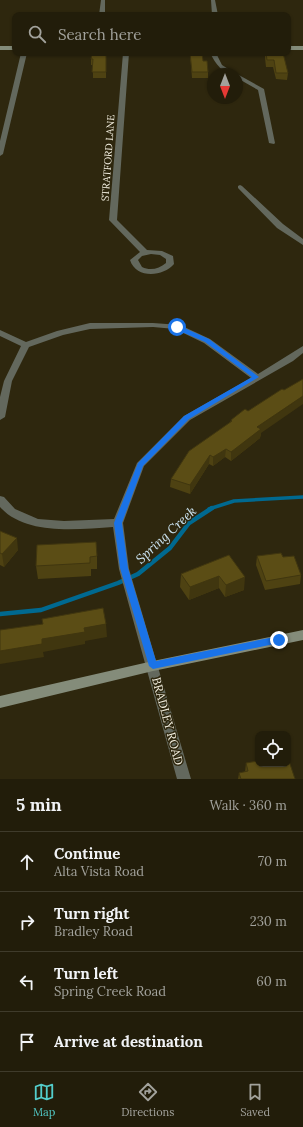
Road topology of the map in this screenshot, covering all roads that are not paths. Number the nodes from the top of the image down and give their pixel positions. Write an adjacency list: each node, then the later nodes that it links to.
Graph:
1 (103, 0): 3 (street)
2 (213, 0): 4 (street)
3 (102, 12)
4 (215, 12)
5 (0, 48): 6 (main road)
6 (12, 48)
7 (291, 48): 8 (main road)
8 (303, 48)
9 (23, 56): 15 (street)
10 (126, 56): 18 (street, STRATFORD LANE)
11 (215, 56): 12 (street)
12 (223, 68)
13 (243, 80): 14 (street)
14 (272, 143)
15 (0, 154)
16 (240, 187): 17 (street)
17 (303, 243)
18 (145, 252)
19 (0, 333): 20 (street)
20 (26, 345): 22 (street); 23 (street)
21 (303, 349): 22 (street, BRADLEY ROAD)
22 (256, 377): 25 (street, BRADLEY ROAD)
23 (0, 417)
24 (0, 500): 25 (street)
25 (118, 523): 27 (street, BRADLEY ROAD)
26 (303, 635): 27 (main road)
27 (153, 666): 28 (main road); 29 (street, BRADLEY ROAD)
28 (0, 702)
29 (184, 779)

